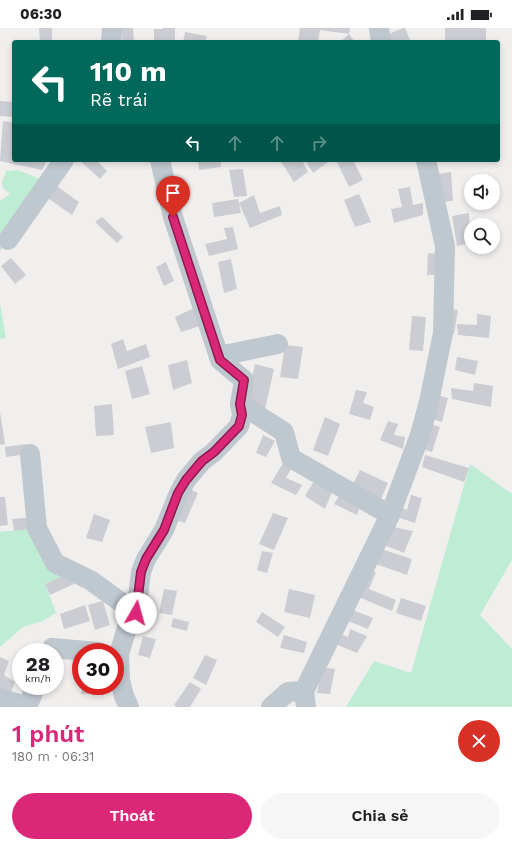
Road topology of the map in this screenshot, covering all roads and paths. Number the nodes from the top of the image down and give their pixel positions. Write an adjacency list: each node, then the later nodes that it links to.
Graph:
1 (112, 28): 3 (street)
2 (379, 28): 4 (street)
3 (110, 40)
4 (381, 40)
5 (63, 162): 8 (street)
6 (160, 162): 10 (street)
7 (426, 162): 13 (street)
8 (8, 240)
9 (278, 344): 10 (street)
10 (219, 356): 11 (street)
11 (240, 404): 13 (street); 14 (street)
12 (30, 454): 14 (street)
13 (390, 515): 19 (street)
14 (136, 613): 15 (street)
15 (121, 643)
16 (33, 695): 20 (street)
17 (124, 695): 21 (street)
18 (0, 698): 20 (street)
19 (305, 699): 22 (street)
20 (28, 707)
21 (129, 707)
22 (271, 707)

